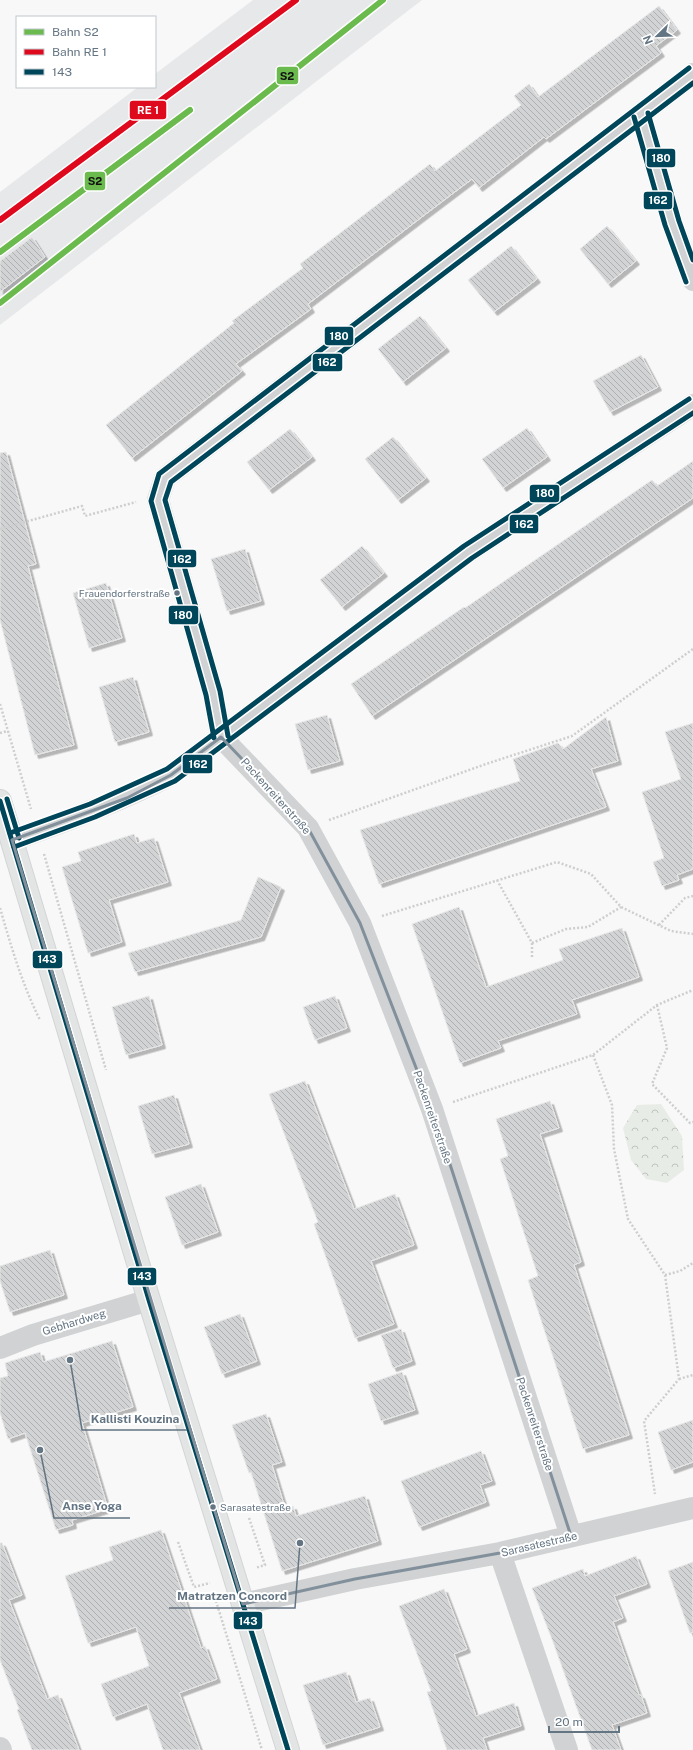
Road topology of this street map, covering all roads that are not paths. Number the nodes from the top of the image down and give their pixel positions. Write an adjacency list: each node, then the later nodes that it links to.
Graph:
1 (693, 74): 2 (street)
2 (641, 115): 3 (street); 5 (street)
3 (693, 280)
4 (693, 405): 5 (street)
5 (221, 737): 7 (street); 11 (street, Packenreiterstraße)
6 (0, 801): 7 (main road)
7 (12, 840): 8 (main road)
8 (149, 1300): 9 (street, Gebhardweg); 13 (main road)
9 (0, 1348)
10 (693, 1508): 11 (street, Sarasatestraße)
11 (571, 1536): 12 (street, Sarasatestraße)
12 (500, 1553): 13 (street, Sarasatestraße); 15 (street)
13 (243, 1604): 14 (main road)
14 (288, 1750)
15 (567, 1750)

